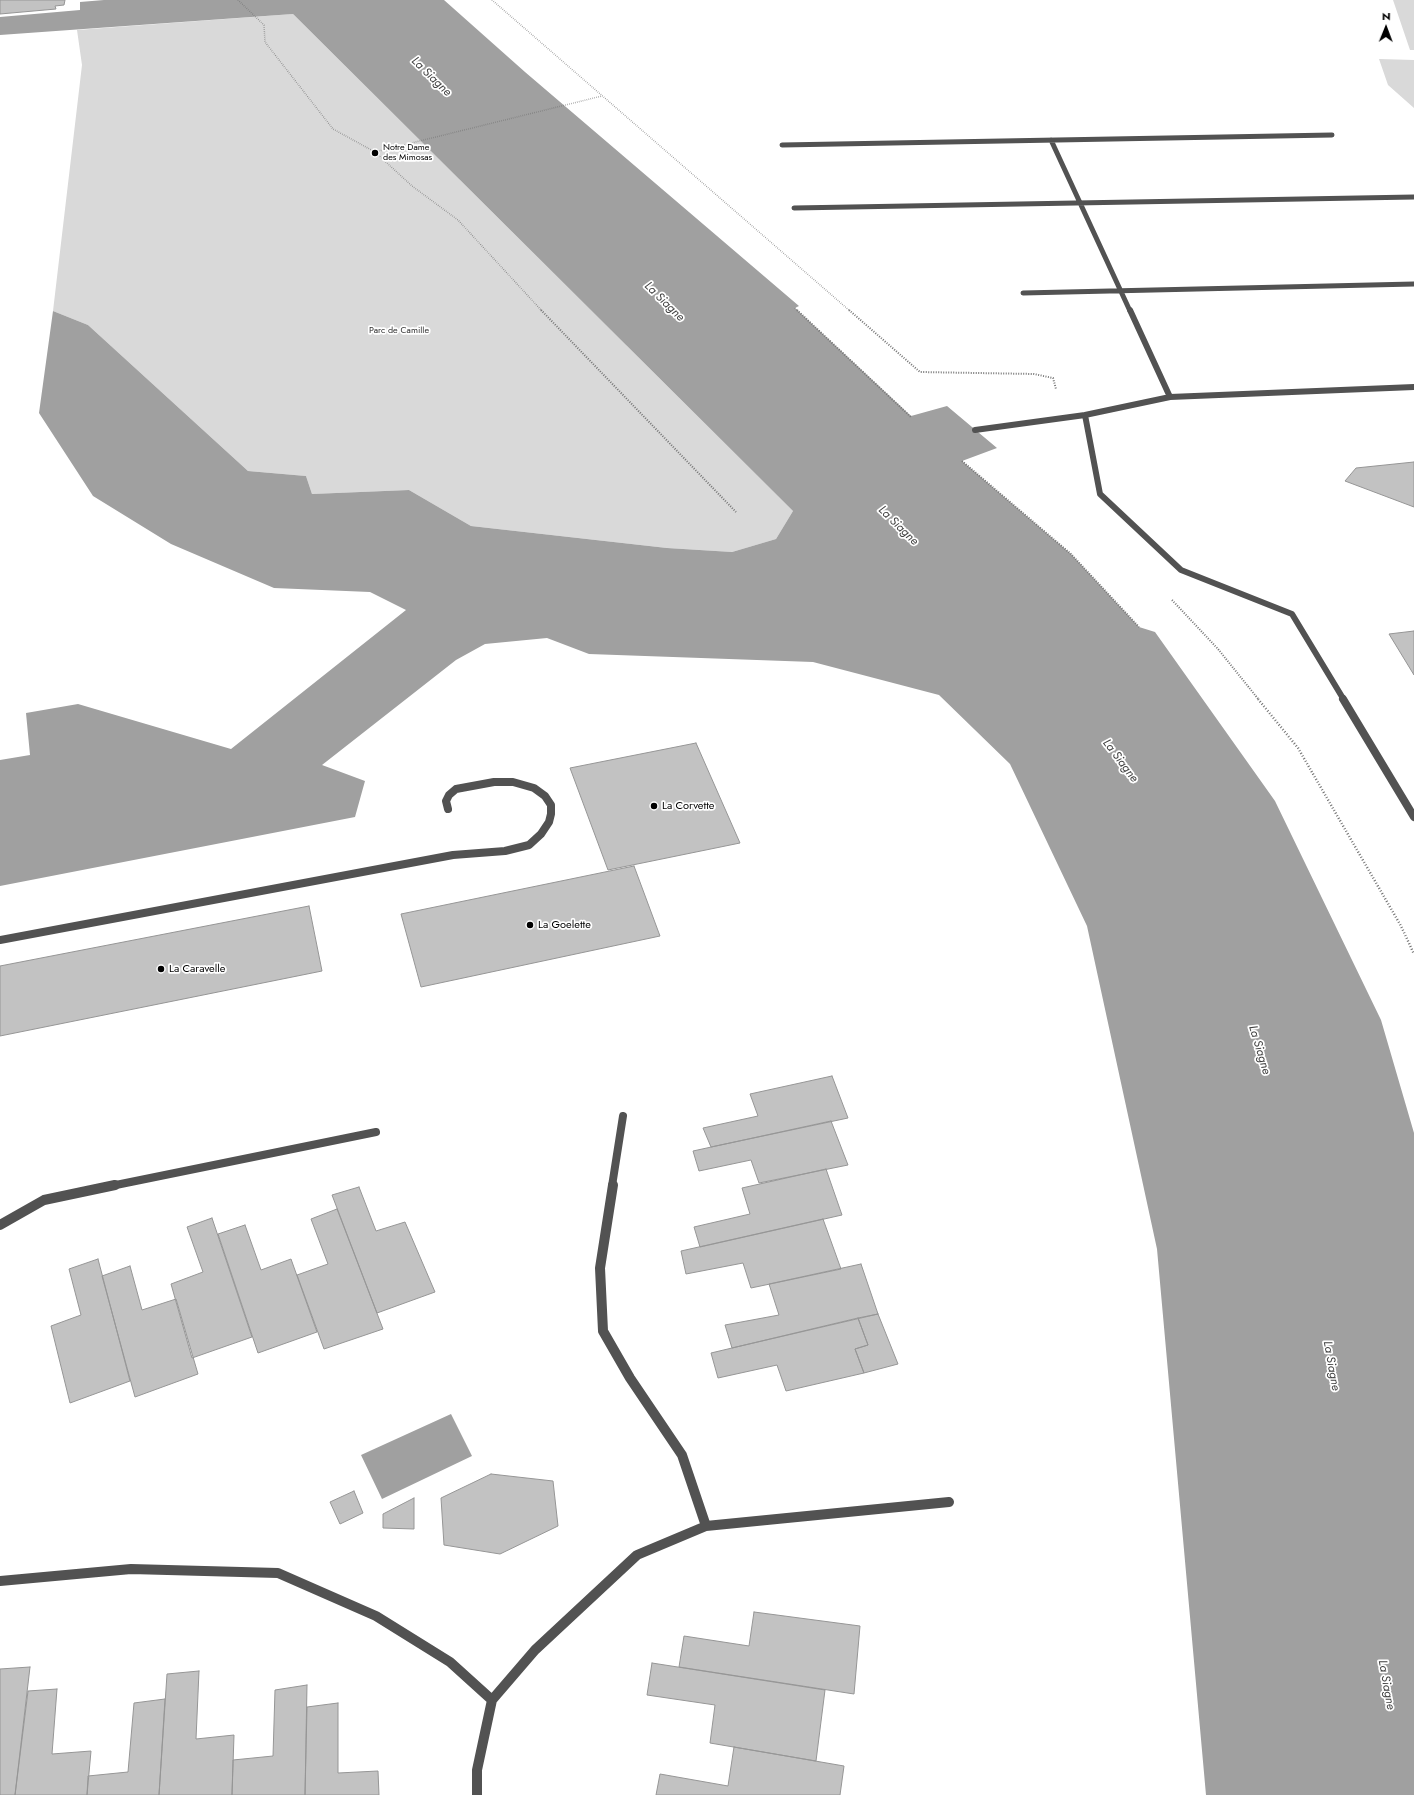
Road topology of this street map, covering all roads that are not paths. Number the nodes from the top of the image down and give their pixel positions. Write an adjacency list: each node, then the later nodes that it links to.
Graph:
1 (1332, 135): 2 (lane)
2 (1051, 140): 3 (lane); 5 (lane)
3 (782, 145)
4 (1414, 196): 5 (lane)
5 (1080, 202): 6 (lane); 8 (lane)
6 (794, 208)
7 (1414, 284): 8 (lane)
8 (1121, 291): 9 (lane); 11 (lane)
9 (1024, 293)
10 (1414, 387): 11 (lane)
11 (1170, 397): 12 (lane)
12 (1085, 415): 13 (lane); 15 (lane)
13 (975, 430)
14 (448, 809): 16 (lane)
15 (1414, 817)
16 (0, 940)
17 (623, 1116): 21 (lane)
18 (376, 1132): 19 (lane)
19 (0, 1224)
20 (949, 1502): 21 (lane)
21 (706, 1526): 23 (lane)
22 (0, 1581): 23 (lane)
23 (492, 1700): 24 (lane)
24 (477, 1795)

